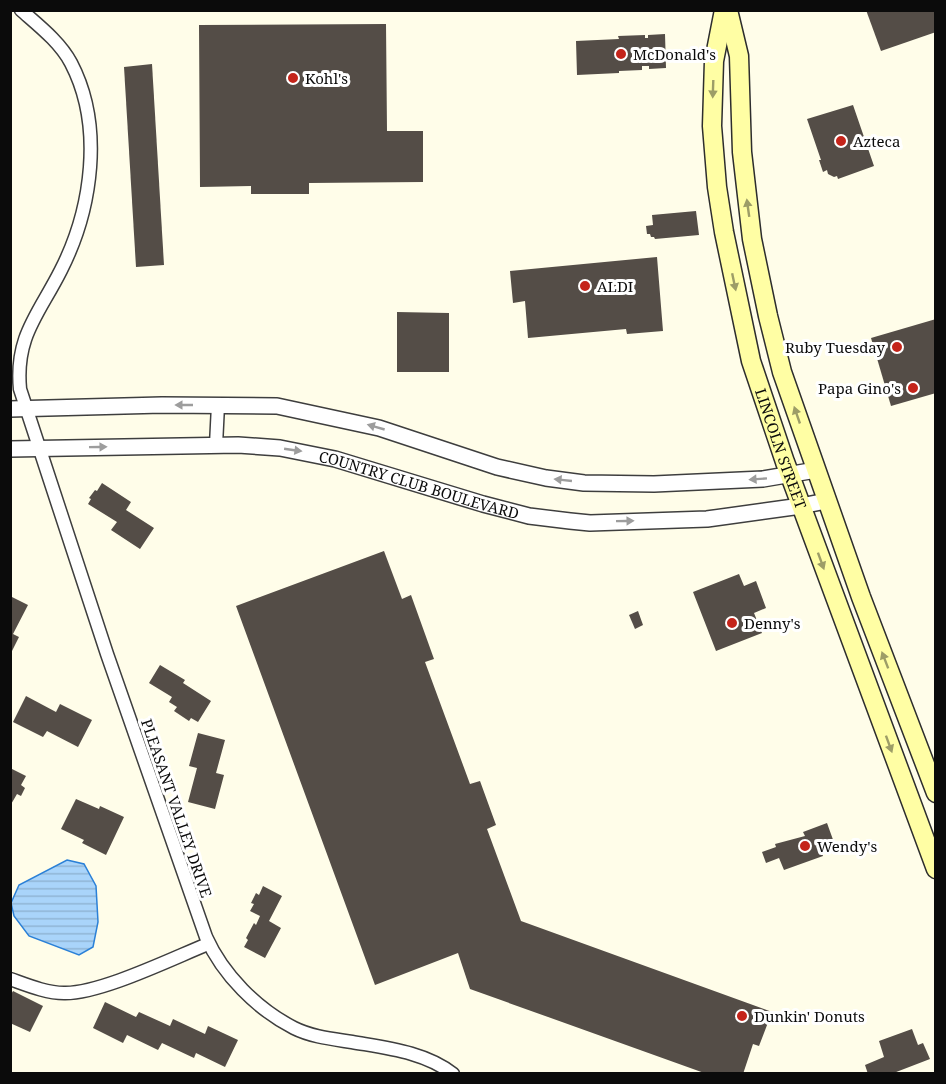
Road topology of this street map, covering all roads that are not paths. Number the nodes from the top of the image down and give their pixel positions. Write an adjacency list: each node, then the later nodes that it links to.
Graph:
1 (21, 10): 4 (street, PLEASANT VALLEY DRIVE)
2 (726, 10): 8 (main road, LINCOLN STREET, one-way to 2); 9 (main road, LINCOLN STREET, one-way to 9)
3 (218, 405): 4 (street, one-way to 4); 5 (street); 9 (street, one-way to 3)
4 (18, 409): 7 (street, PLEASANT VALLEY DRIVE)
5 (216, 446): 7 (street, COUNTRY CLUB BOULEVARD, one-way to 5); 11 (street, COUNTRY CLUB BOULEVARD, one-way to 11)
6 (10, 449): 7 (street, COUNTRY CLUB BOULEVARD)
7 (40, 450): 14 (street, PLEASANT VALLEY DRIVE)
8 (816, 470): 9 (street); 10 (main road, LINCOLN STREET)
9 (789, 474): 11 (main road, LINCOLN STREET)
10 (826, 501): 11 (street, COUNTRY CLUB BOULEVARD); 12 (main road, LINCOLN STREET, one-way to 10)
11 (801, 506): 13 (main road, LINCOLN STREET, one-way to 13)
12 (936, 793)
13 (936, 869)
14 (208, 944): 15 (street); 16 (street, PLEASANT VALLEY DRIVE)
15 (10, 979)
16 (453, 1074)

